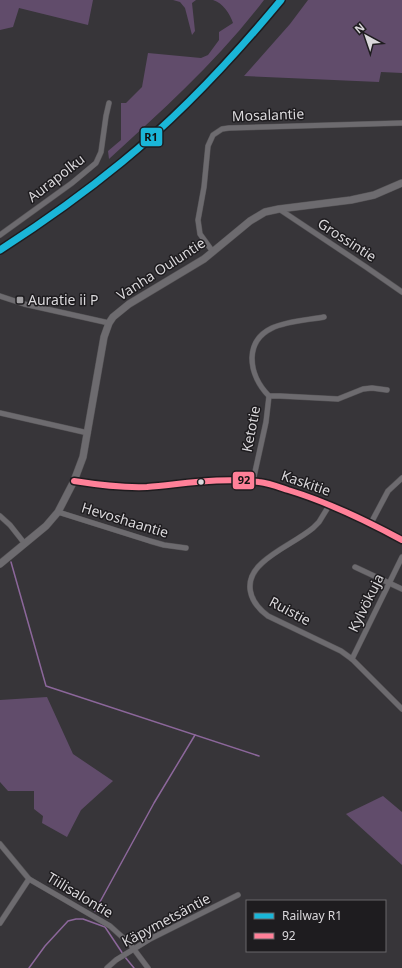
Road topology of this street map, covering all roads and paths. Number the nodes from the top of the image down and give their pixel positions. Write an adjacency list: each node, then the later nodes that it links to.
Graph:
1 (109, 103): 5 (street, Aurapolku)
2 (402, 123): 6 (street, Mosalantie)
3 (402, 183): 4 (street, Vanha Ouluntie)
4 (279, 209): 6 (street, Vanha Ouluntie); 7 (street, Grossintie)
5 (0, 235)
6 (212, 252): 10 (street, Vanha Ouluntie)
7 (402, 292)
8 (0, 296): 10 (street)
9 (324, 317): 12 (street, Ketotie)
10 (109, 323): 14 (street, Vanha Ouluntie)
11 (387, 390): 12 (street)
12 (269, 396): 17 (street, Ketotie)
13 (0, 413): 14 (street)
14 (88, 433): 16 (street, Vanha Ouluntie)
15 (402, 478): 21 (street)
16 (74, 481): 17 (street, Kaskitie); 19 (street, Vanha Ouluntie)
17 (253, 481): 18 (street, Kaskitie)
18 (330, 504): 21 (street, Kaskitie); 30 (street, Ruistie)
19 (58, 512): 23 (street, Vanha Ouluntie); 24 (street, Hevoshaantie)
20 (0, 516): 23 (street)
21 (370, 523): 22 (street, Kaskitie)
22 (402, 540)
23 (25, 544): 26 (street, Vanha Ouluntie)
24 (186, 548)
25 (402, 557): 28 (street, Kylvökuja)
26 (0, 564)
27 (355, 567): 28 (street)
28 (389, 584): 29 (street); 30 (street, Kylvökuja)
29 (402, 589)
30 (352, 660): 31 (street, Ruistie)
31 (402, 709)
32 (0, 844): 33 (street, Tiilisalontie)
33 (29, 879): 35 (street); 36 (street, Tiilisalontie)
34 (238, 895): 36 (street, Käpymetsäntie)
35 (0, 923)
36 (134, 948): 37 (street, Käpymetsäntie); 38 (street, Tiilisalontie)
37 (107, 968)
38 (148, 968)

